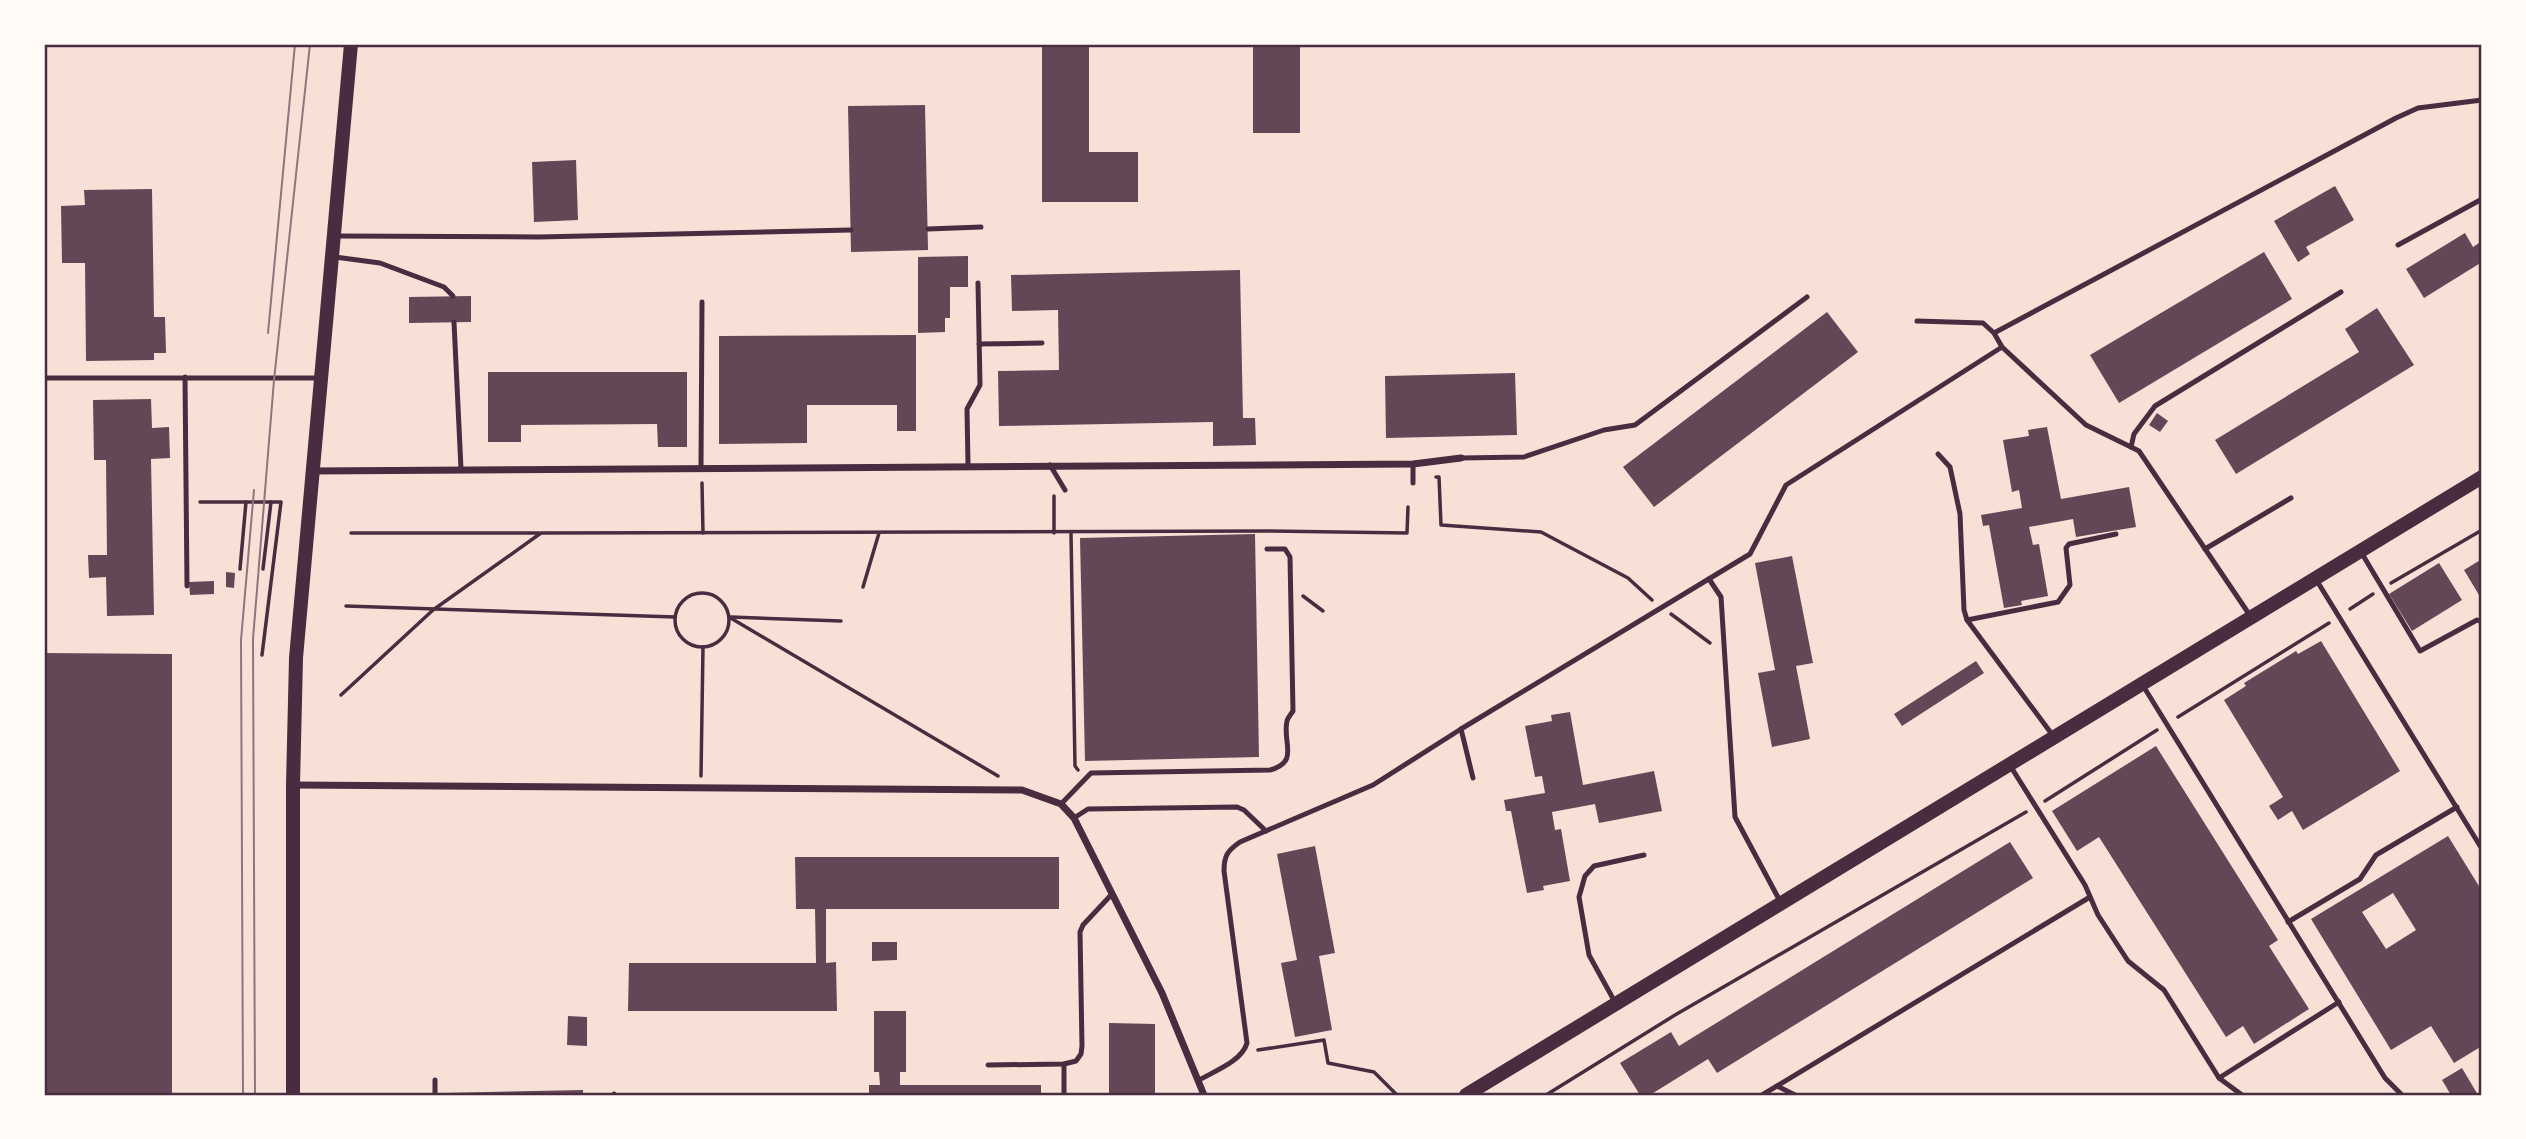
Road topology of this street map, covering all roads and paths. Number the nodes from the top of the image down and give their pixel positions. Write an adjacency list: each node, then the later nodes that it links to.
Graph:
1 (351, 44): 7 (main road)
2 (2482, 100): 17 (lane)
3 (2482, 199): 8 (lane)
4 (981, 227): 5 (lane)
5 (928, 229)
6 (851, 230): 7 (lane)
7 (334, 236): 9 (main road)
8 (2398, 244)
9 (332, 257): 12 (lane); 23 (main road)
10 (978, 283): 19 (lane)
11 (2341, 292): 24 (lane)
12 (453, 296)
13 (1807, 297): 26 (lane)
14 (702, 302): 30 (lane)
15 (1917, 321): 17 (lane)
16 (454, 323): 31 (lane)
17 (1994, 333): 20 (lane)
18 (1042, 343): 19 (lane)
19 (979, 344): 28 (lane)
20 (2002, 347): 24 (lane); 55 (lane)
21 (185, 377): 22 (lane); 23 (lane); 39 (lane)
22 (44, 378)
23 (319, 378): 32 (main road)
24 (2131, 447): 51 (lane)
25 (1938, 454): 69 (lane)
26 (1461, 458): 27 (street)
27 (1413, 464): 29 (street); 34 (lane)
28 (968, 465): 29 (street); 30 (street)
29 (1050, 465): 35 (lane)
30 (701, 467): 31 (street); 45 (path)
31 (461, 469): 32 (street)
32 (312, 471): 83 (main road)
33 (2482, 477): 52 (main road)
34 (1413, 481): 62 (path)
35 (1061, 484): 36 (lane); 47 (path)
36 (1065, 490)
37 (2291, 498): 51 (lane)
38 (246, 501): 39 (path); 40 (path); 53 (path)
39 (187, 502): 57 (lane)
40 (271, 502): 54 (path); 74 (path)
41 (1408, 507): 48 (path)
42 (2482, 530): 60 (path)
43 (351, 533): 44 (path)
44 (541, 533): 45 (path); 63 (path)
45 (704, 533): 46 (path)
46 (879, 533): 47 (path); 59 (path)
47 (1054, 533): 48 (path)
48 (1071, 533): 82 (path)
49 (2116, 534): 69 (lane)
50 (1267, 549): 58 (lane)
51 (2205, 549): 67 (lane)
52 (2360, 551): 56 (main road); 60 (lane)
53 (240, 569)
54 (263, 569)
55 (1709, 579): 62 (lane); 73 (lane)
56 (2315, 579): 67 (main road); 68 (lane)
57 (187, 586)
58 (1291, 586): 64 (path); 82 (lane)
59 (863, 587)
60 (2382, 589): 68 (path); 71 (lane)
61 (346, 606): 63 (path)
62 (1661, 608): 73 (path); 78 (lane)
63 (433, 610): 65 (path); 76 (path)
64 (1323, 611)
65 (675, 617): 66 (path); 72 (path)
66 (729, 617): 70 (path); 72 (path); 85 (path)
67 (2251, 617): 75 (main road)
68 (2339, 617): 77 (path); 88 (lane)
69 (1967, 620): 79 (lane)
70 (841, 621)
71 (2482, 622)
72 (703, 647): 84 (path)
73 (1725, 653): 95 (lane)
74 (262, 655)
75 (2142, 683): 77 (lane); 79 (main road)
76 (341, 695)
77 (2167, 723): 87 (path); 96 (lane)
78 (1461, 729): 81 (lane); 90 (lane)
79 (2054, 737): 80 (main road)
80 (2009, 765): 87 (lane); 95 (main road)
81 (1473, 778)
82 (1084, 781): 86 (lane)
83 (293, 785): 84 (street); 106 (main road)
84 (701, 788): 85 (street)
85 (1022, 790): 86 (street)
86 (1061, 804): 89 (street)
87 (2036, 807): 94 (lane); 112 (path)
88 (2456, 807): 91 (lane); 96 (lane)
89 (1074, 818): 90 (lane); 93 (street)
90 (1266, 831): 99 (lane)
91 (2482, 849)
92 (1644, 855): 98 (lane)
93 (1112, 894): 100 (lane); 104 (street)
94 (2091, 897): 102 (lane); 105 (lane)
95 (1782, 903): 98 (main road)
96 (2288, 922): 97 (lane)
97 (2339, 1002): 102 (lane); 116 (lane)
98 (1616, 1004): 111 (main road)
99 (1245, 1051): 104 (lane); 110 (path)
100 (1064, 1064): 101 (lane); 108 (lane)
101 (988, 1065)
102 (2220, 1077): 115 (lane)
103 (435, 1080): 107 (lane)
104 (1199, 1080): 109 (street)
105 (1777, 1086): 113 (lane); 114 (lane)
106 (293, 1095)
107 (435, 1095)
108 (1064, 1095)
109 (1204, 1095)
110 (1397, 1095)
111 (1466, 1095)
112 (1546, 1095)
113 (1762, 1095)
114 (1795, 1095)
115 (2242, 1095)
116 (2402, 1095)

